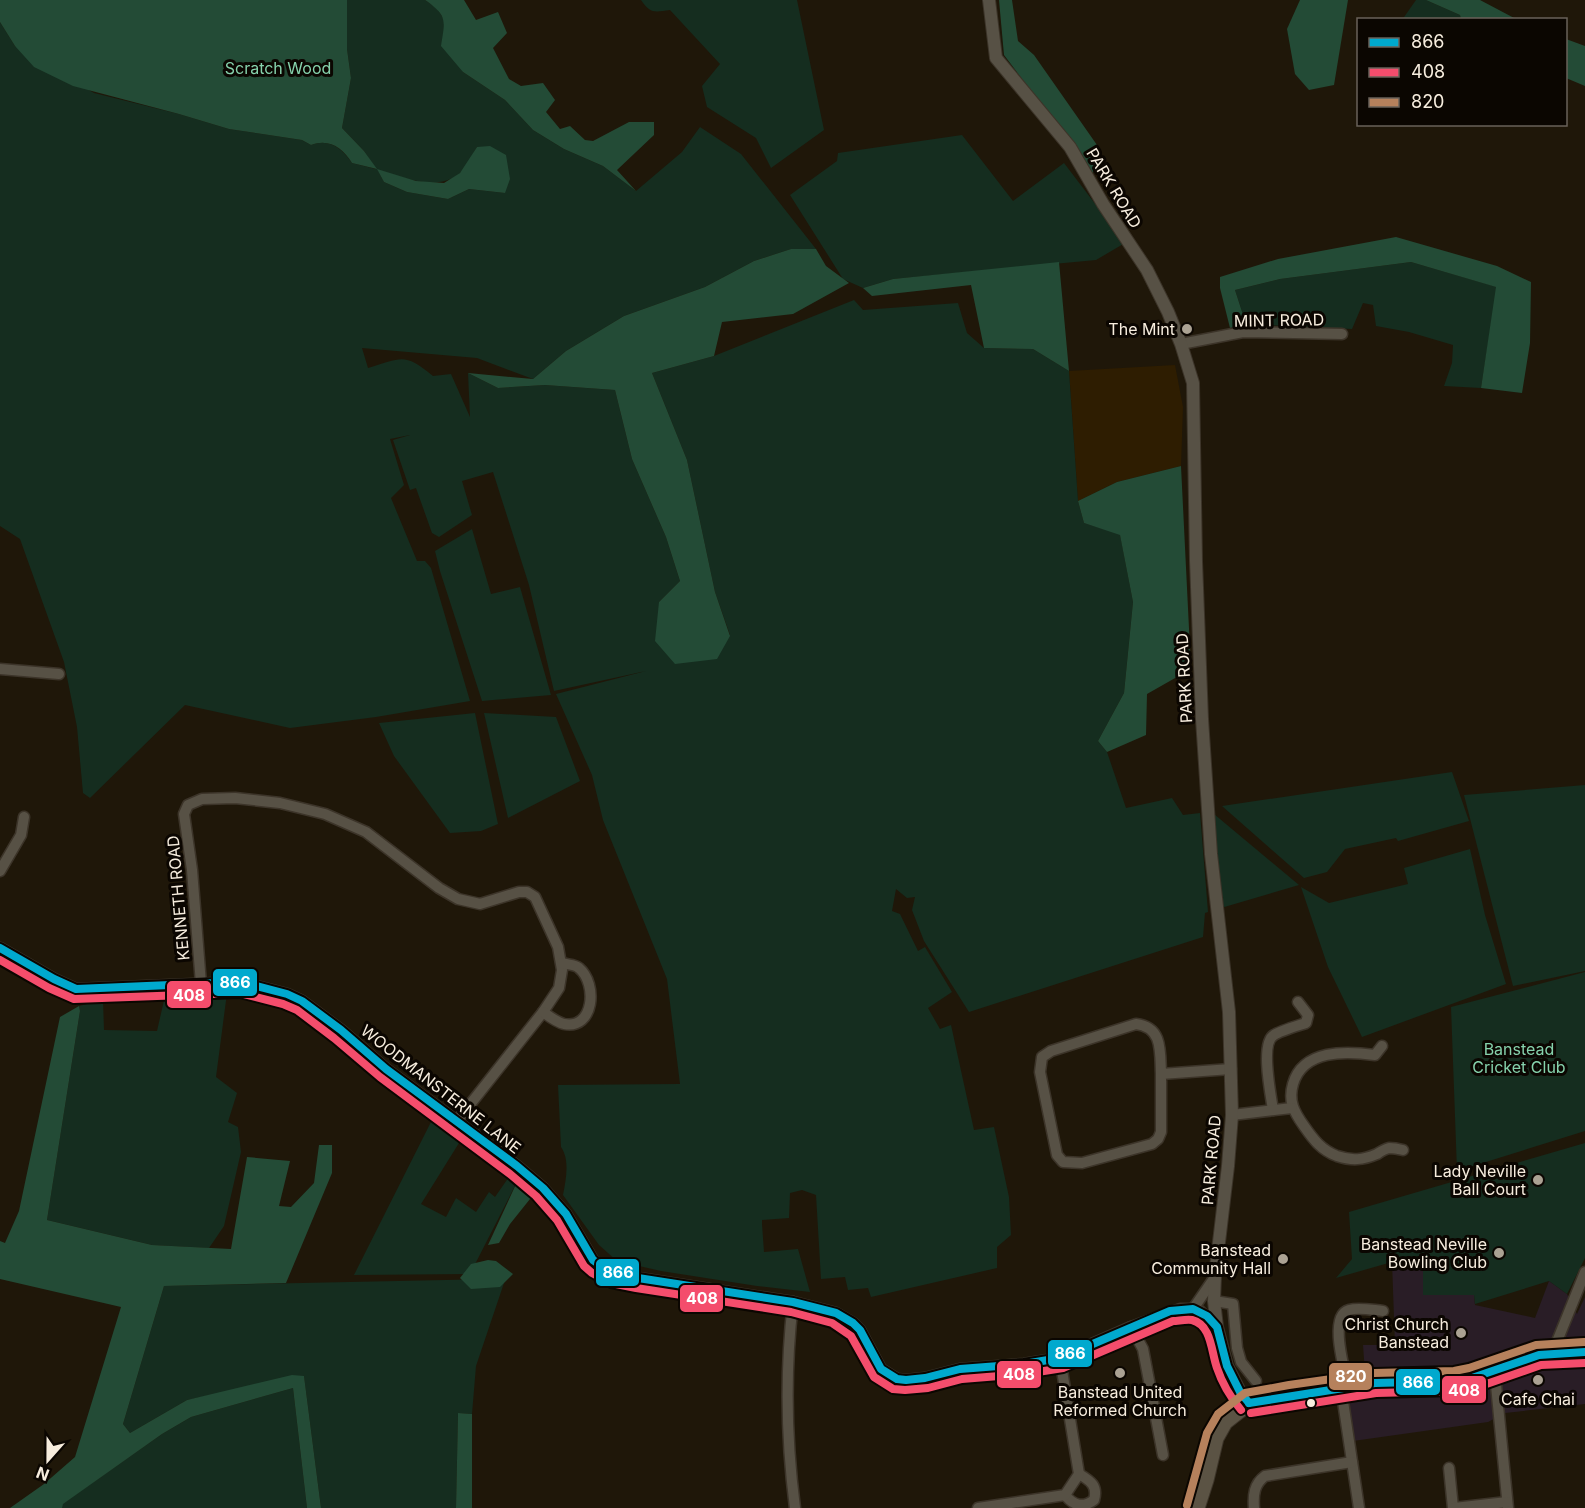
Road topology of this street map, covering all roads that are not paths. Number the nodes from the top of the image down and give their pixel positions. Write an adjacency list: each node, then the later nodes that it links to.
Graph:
1 (990, 0): 3 (street, PARK ROAD)
2 (1342, 334): 3 (street, MINT ROAD)
3 (1181, 344): 14 (street, PARK ROAD)
4 (0, 669): 5 (street)
5 (59, 674)
6 (24, 817): 7 (street)
7 (0, 871)
8 (0, 948): 10 (street, WOODMANSTERNE LANE)
9 (562, 963): 10 (street, KENNETH ROAD); 12 (street); 12 (street)
10 (201, 984): 19 (street, WOODMANSTERNE LANE)
11 (1298, 1002): 17 (street)
12 (543, 1012): 19 (street)
13 (1382, 1046): 16 (street)
14 (1231, 1069): 15 (street); 18 (street, PARK ROAD)
15 (1161, 1074): 15 (street)
16 (1292, 1108): 17 (street); 20 (street)
17 (1273, 1110): 18 (street)
18 (1232, 1115): 22 (street, PARK ROAD)
19 (457, 1121): 24 (street, WOODMANSTERNE LANE)
20 (1403, 1150)
21 (1585, 1272): 30 (street)
22 (1215, 1276): 23 (street, PARK ROAD); 25 (street)
23 (1214, 1301): 28 (street, PARK ROAD); 32 (street)
24 (793, 1302): 31 (street, WOODMANSTERNE LANE); 44 (street)
25 (1193, 1309): 27 (street, WOODMANSTERNE LANE); 28 (street)
26 (1383, 1311): 36 (street)
27 (1131, 1327): 31 (street, WOODMANSTERNE LANE); 38 (street)
28 (1217, 1327): 33 (street, PARK ROAD)
29 (1585, 1352): 30 (main road)
30 (1556, 1353): 34 (main road)
31 (1060, 1358): 41 (street)
32 (1241, 1362): 33 (street); 35 (street)
33 (1227, 1366): 37 (street, PARK ROAD)
34 (1491, 1371): 36 (main road); 43 (street)
35 (1256, 1381)
36 (1344, 1387): 37 (main road); 39 (street)
37 (1248, 1403): 46 (main road)
38 (1163, 1455)
39 (1352, 1462): 47 (street); 48 (street)
40 (1449, 1468): 49 (street)
41 (1079, 1474): 42 (street); 42 (street)
42 (1065, 1495): 45 (street)
43 (1508, 1505): 49 (street)
44 (795, 1508)
45 (978, 1508)
46 (1197, 1508)
47 (1254, 1508)
48 (1359, 1508)
49 (1453, 1508)

